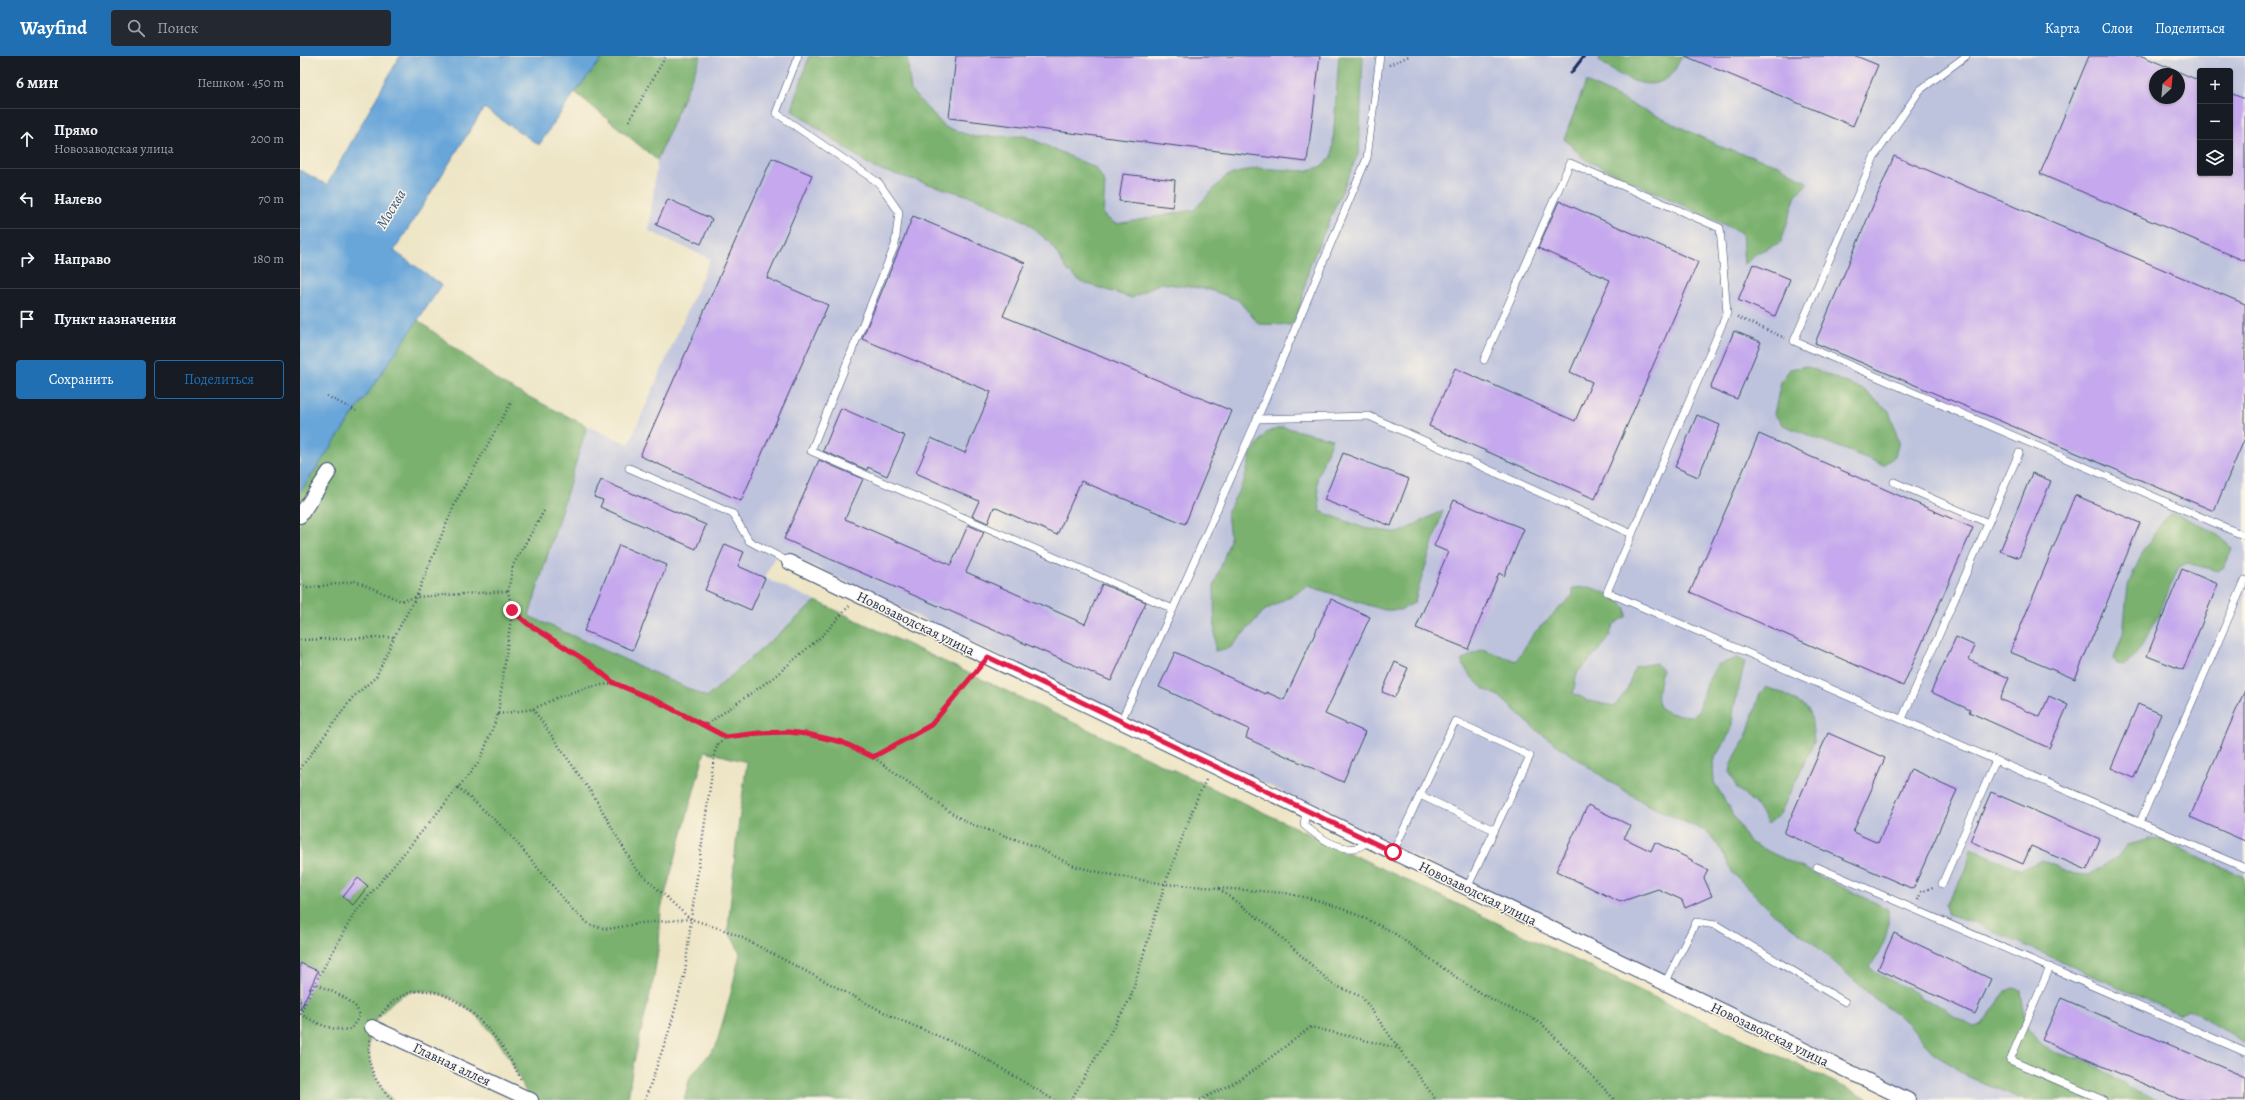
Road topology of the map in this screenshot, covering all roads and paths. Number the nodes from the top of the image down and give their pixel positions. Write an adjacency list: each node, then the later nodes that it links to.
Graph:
1 (666, 56): 7 (path)
2 (798, 56): 30 (lane)
3 (1380, 56): 6 (lane)
4 (1409, 56): 6 (path)
5 (1966, 56): 9 (lane)
6 (1379, 69): 14 (lane)
7 (629, 121)
8 (1727, 312): 9 (path); 10 (lane); 22 (lane)
9 (1794, 341): 23 (lane)
10 (1484, 360)
11 (327, 396): 13 (path)
12 (512, 401): 29 (path)
13 (356, 411)
14 (1257, 419): 22 (lane); 30 (lane)
15 (2019, 453): 21 (lane)
16 (628, 468): 24 (lane)
17 (329, 472): 20 (street)
18 (1894, 482): 21 (lane)
19 (544, 511): 28 (path)
20 (300, 516)
21 (1988, 523): 39 (lane)
22 (1632, 534): 39 (lane)
23 (2245, 536)
24 (789, 562): 35 (street, Новозаводская улица)
25 (2245, 580): 27 (lane)
26 (300, 584): 29 (path)
27 (2243, 590): 49 (lane)
28 (508, 592): 29 (path); 31 (path)
29 (416, 597): 33 (path)
30 (1173, 609): 40 (lane)
31 (512, 610): 36 (path); 38 (path)
32 (842, 614): 41 (path)
33 (394, 637): 34 (path); 46 (path)
34 (300, 640)
35 (988, 657): 40 (street, Новозаводская улица); 43 (path)
36 (614, 683): 37 (path); 41 (path)
37 (533, 709): 38 (path); 58 (path)
38 (498, 714): 47 (path)
39 (1902, 719): 44 (lane)
40 (1121, 721): 45 (street, Новозаводская улица)
41 (706, 725): 42 (path)
42 (726, 737): 43 (path); 58 (path)
43 (873, 757): 54 (path)
44 (1996, 760): 49 (lane); 55 (lane)
45 (1213, 766): 51 (street, Новозаводская улица); 54 (path)
46 (300, 769)
47 (458, 787): 58 (path); 60 (path)
48 (1420, 795): 50 (lane); 50 (lane); 51 (lane)
49 (2140, 822): 53 (lane)
50 (1494, 830): 57 (lane)
51 (1393, 852): 57 (street, Новозаводская улица)
52 (1817, 867): 59 (lane)
53 (2245, 868)
54 (1165, 884): 56 (path); 73 (path)
55 (1942, 884)
56 (1217, 888): 67 (path); 76 (path)
57 (1467, 888): 61 (street, Новозаводская улица)
58 (691, 919): 71 (path); 72 (path)
59 (2050, 967): 68 (lane); 78 (lane)
60 (314, 983): 64 (path); 65 (path)
61 (1665, 983): 63 (lane); 77 (street, Новозаводская улица)
62 (300, 1002): 64 (path)
63 (1845, 1002)
64 (304, 1004): 65 (path)
65 (300, 1014)
66 (372, 1027): 69 (path); 70 (street, Главная аллея); 70 (path)
67 (1398, 1048): 74 (path); 75 (path)
68 (2245, 1052)
69 (393, 1100)
70 (530, 1100)
71 (645, 1100)
72 (1054, 1100)
73 (1071, 1100)
74 (1200, 1100)
75 (1436, 1100)
76 (1615, 1100)
77 (1908, 1100)
78 (2103, 1100)

